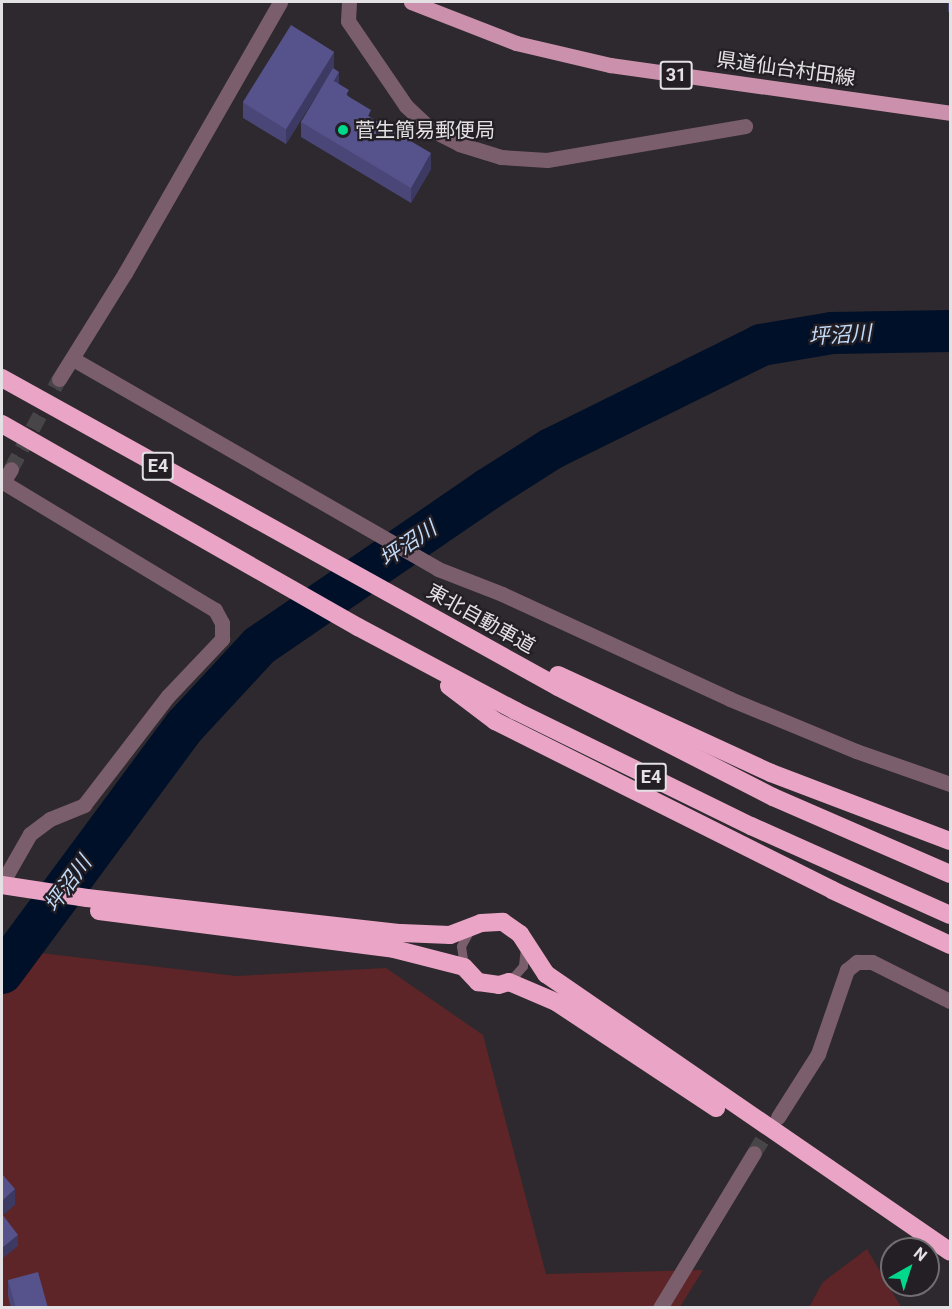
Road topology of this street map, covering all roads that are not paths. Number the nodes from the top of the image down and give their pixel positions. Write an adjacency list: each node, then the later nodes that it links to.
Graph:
1 (280, 2): 6 (street)
2 (349, 2): 5 (street)
3 (411, 2): 4 (main road, 県道仙台村田線 / 31)
4 (951, 113)
5 (745, 126)
6 (73, 359): 8 (street); 13 (street)
7 (2, 378): 11 (highway, 東北自動車道 / E4)
8 (59, 379)
9 (2, 423): 12 (highway, E4)
10 (5, 477): 16 (street)
11 (428, 615): 14 (highway); 15 (highway, 東北自動車道 / E4)
12 (403, 652): 19 (highway, E4); 22 (highway)
13 (951, 783)
14 (951, 841)
15 (951, 874)
16 (2, 884): 18 (highway)
17 (2, 897): 18 (highway)
18 (83, 903): 20 (highway); 23 (highway)
19 (951, 915)
20 (472, 928): 21 (highway); 23 (lane)
21 (525, 944): 24 (lane); 29 (highway)
22 (951, 945)
23 (464, 967): 24 (highway)
24 (509, 982): 28 (highway)
25 (951, 1001): 26 (street)
26 (778, 1116)
27 (754, 1153): 30 (street)
28 (910, 1237)
29 (951, 1252)
30 (660, 1308)

